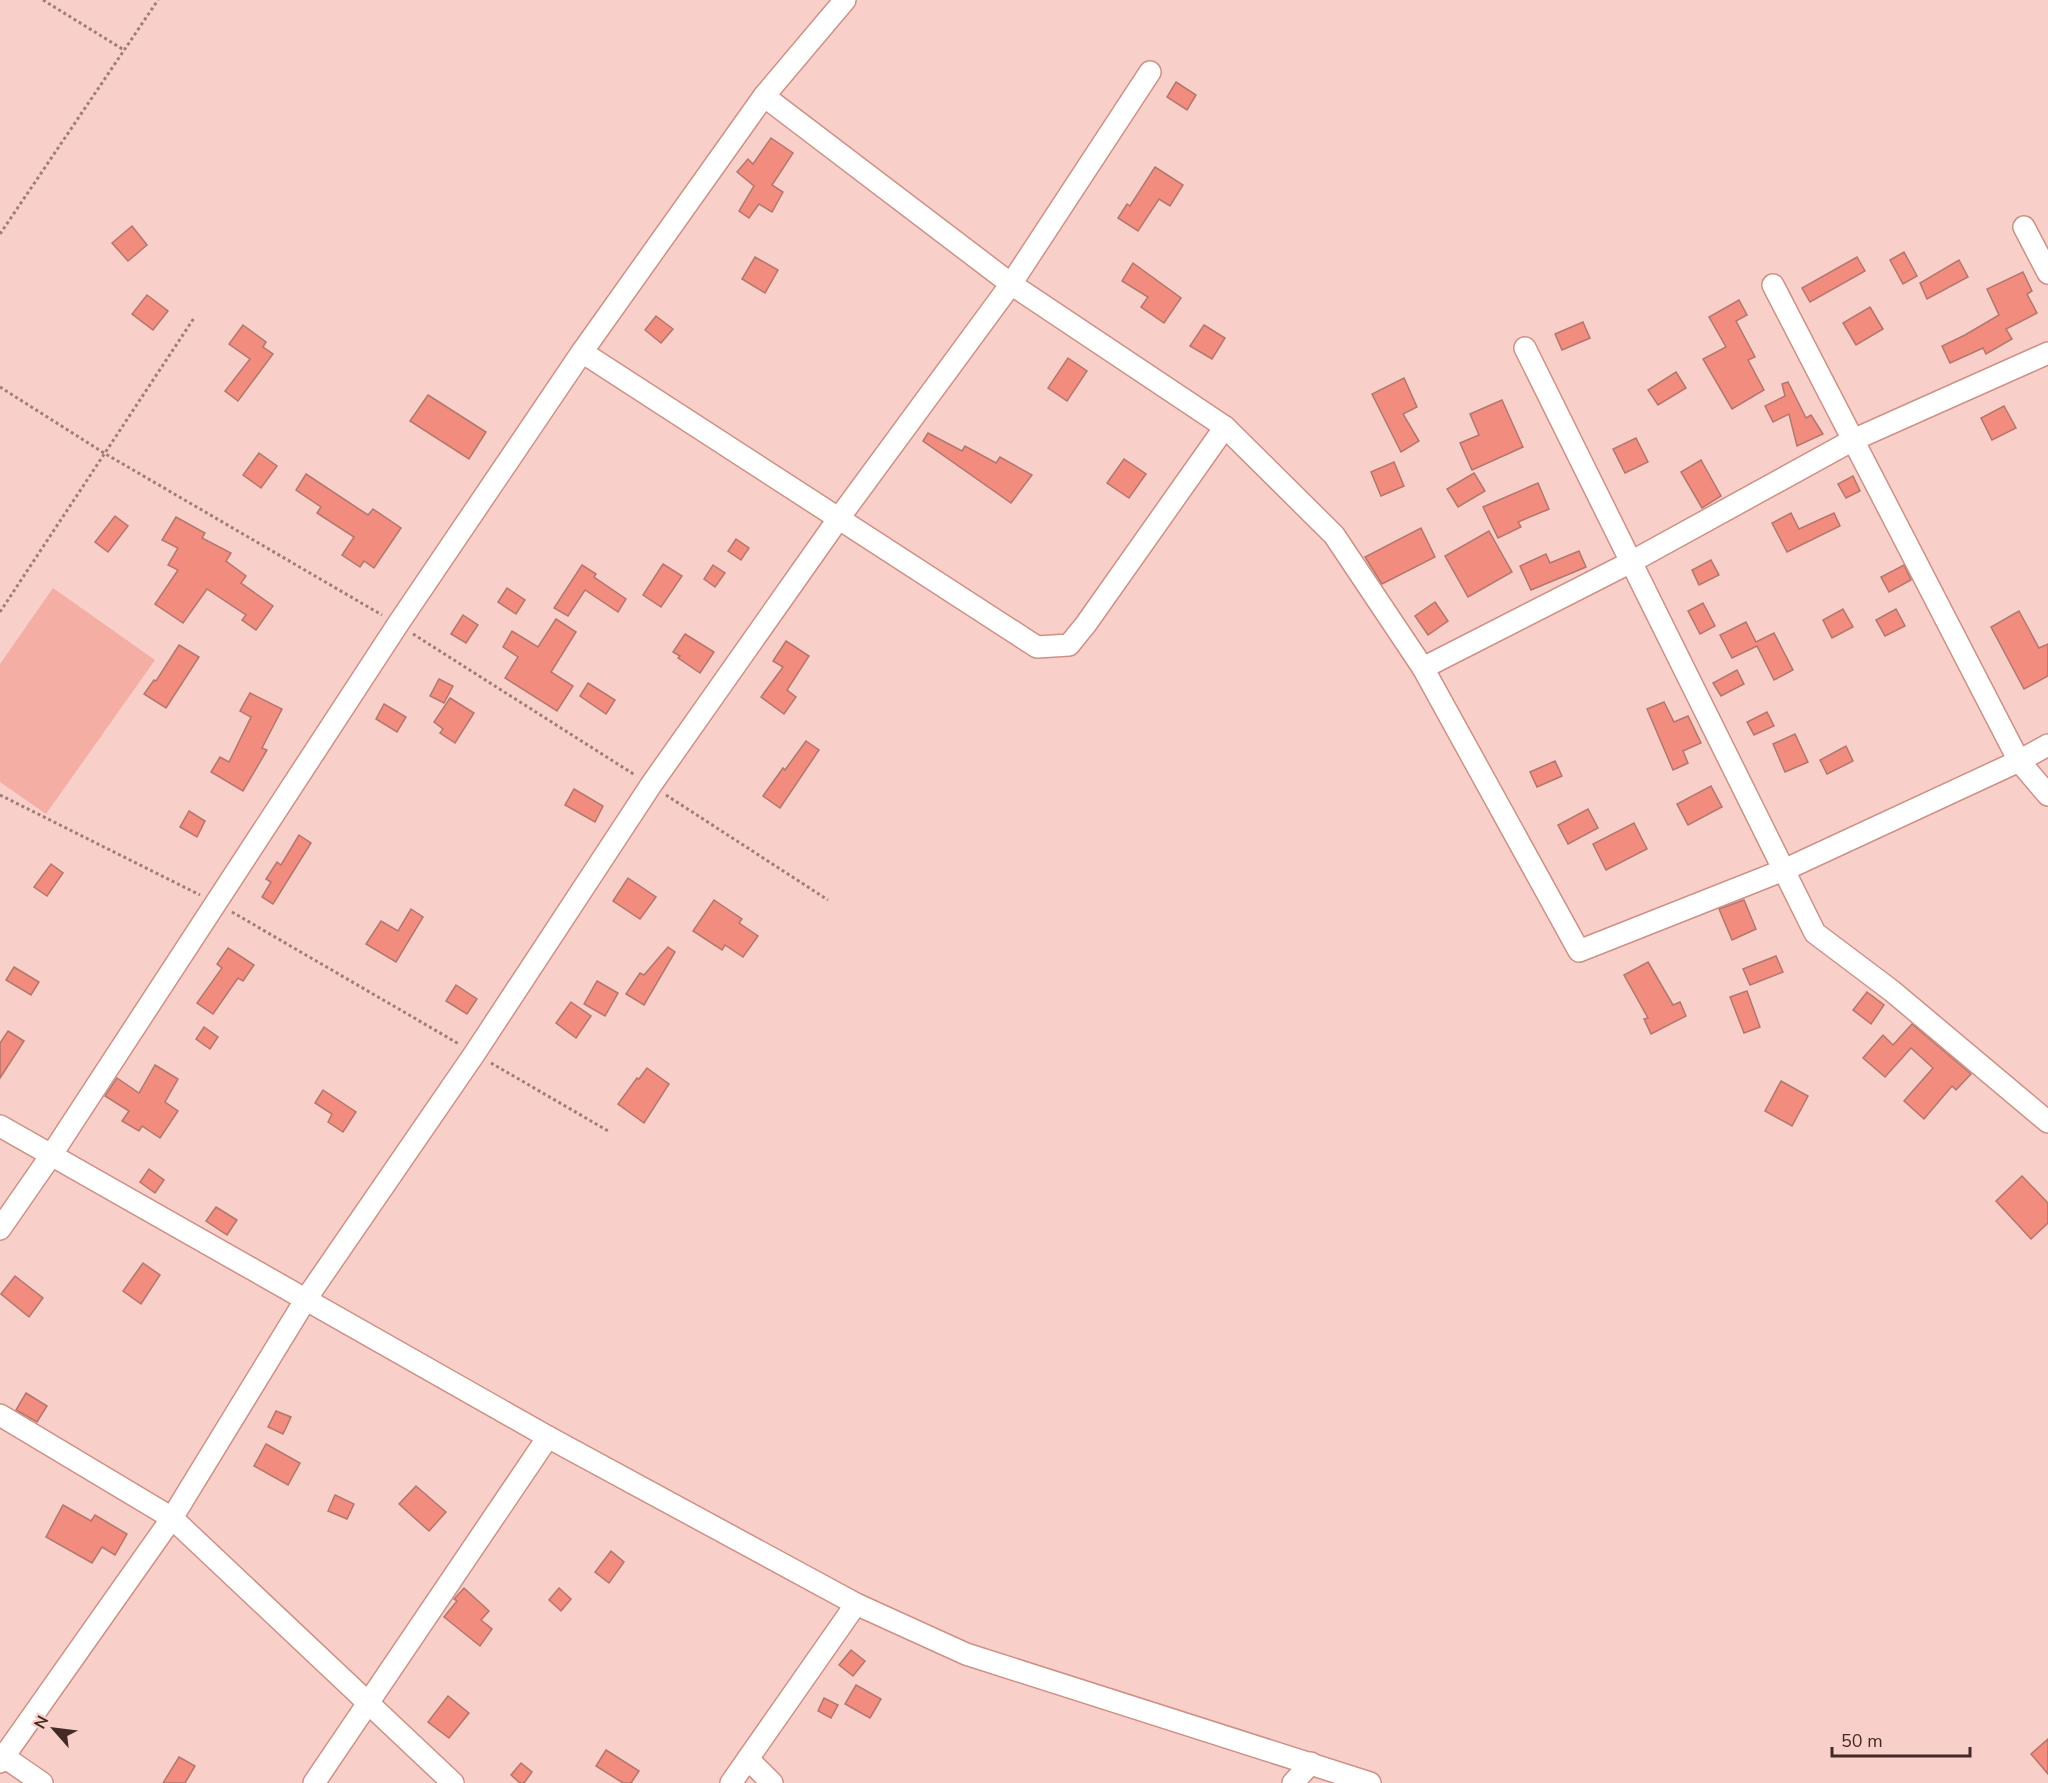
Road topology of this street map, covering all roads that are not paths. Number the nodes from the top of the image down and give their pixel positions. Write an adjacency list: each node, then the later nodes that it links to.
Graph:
1 (845, 0): 3 (street)
2 (1150, 72): 6 (street)
3 (764, 96): 6 (street); 9 (street)
4 (2024, 226): 5 (street)
5 (2048, 273)
6 (1011, 284): 11 (street); 13 (street)
7 (1773, 285): 12 (street)
8 (1525, 348): 14 (street)
9 (582, 351): 13 (street); 22 (street)
10 (2048, 353): 12 (street)
11 (1225, 427): 13 (street); 15 (street)
12 (1853, 440): 14 (street); 17 (street)
13 (839, 518): 24 (street)
14 (1631, 562): 15 (street); 19 (street)
15 (1423, 668): 19 (street)
16 (2048, 745): 17 (street)
17 (2019, 761): 18 (street); 19 (street)
18 (2048, 795)
19 (1784, 870): 20 (street)
20 (2048, 1122)
21 (0, 1126): 22 (street)
22 (52, 1154): 23 (street); 24 (street)
23 (0, 1229)
24 (306, 1299): 26 (street); 27 (street)
25 (0, 1414): 27 (street)
26 (548, 1437): 28 (street); 29 (street)
27 (172, 1518): 29 (street); 30 (street)
28 (856, 1604): 31 (street); 32 (street)
29 (368, 1702): 34 (street); 35 (street)
30 (1, 1758): 33 (street)
31 (748, 1759): 36 (street); 37 (street)
32 (1311, 1763): 38 (street); 39 (street)
33 (42, 1783)
34 (314, 1783)
35 (453, 1783)
36 (731, 1783)
37 (772, 1783)
38 (1293, 1783)
39 (1370, 1783)

